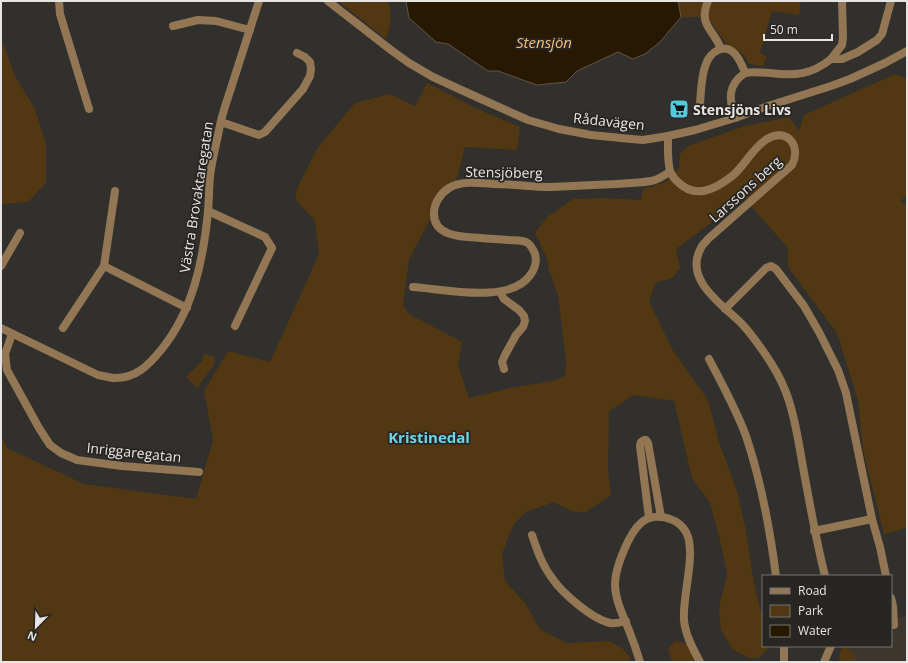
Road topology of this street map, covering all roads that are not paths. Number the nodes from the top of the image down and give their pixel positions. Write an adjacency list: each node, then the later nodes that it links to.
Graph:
1 (59, 1): 15 (street)
2 (260, 1): 8 (street, Västra Brovaktaregatan)
3 (328, 1): 18 (street, Rådavägen)
4 (708, 1): 9 (street)
5 (842, 1): 12 (street)
6 (890, 1): 12 (street)
7 (173, 26): 8 (street)
8 (250, 30): 17 (street, Västra Brovaktaregatan)
9 (721, 49): 13 (street); 14 (street)
10 (907, 51): 16 (street, Rådavägen)
11 (297, 53): 17 (street)
12 (831, 59): 13 (street)
13 (745, 73): 16 (street)
14 (700, 104)
15 (89, 109)
16 (735, 118): 18 (street, Rådavägen)
17 (221, 122): 21 (street, Västra Brovaktaregatan)
18 (668, 136): 19 (street)
19 (670, 172): 26 (street, Stensjöberg); 28 (street, Larssons berg)
20 (115, 191): 24 (street)
21 (208, 211): 27 (street, Västra Brovaktaregatan); 29 (street)
22 (20, 233): 23 (street)
23 (1, 266)
24 (104, 266): 27 (street); 31 (street)
25 (413, 287): 26 (street, Stensjöberg)
26 (500, 292): 34 (street)
27 (187, 308): 32 (street, Västra Brovaktaregatan)
28 (725, 308): 38 (street); 39 (street, Larssons berg)
29 (235, 326)
30 (1, 328): 32 (street, Västra Brovaktaregatan)
31 (63, 328)
32 (12, 334): 35 (street, Inriggaregatan)
33 (709, 358): 41 (street)
34 (504, 369)
35 (199, 472)
36 (661, 517): 37 (street); 37 (street); 50 (street)
37 (649, 518): 45 (street)
38 (872, 518): 39 (street); 43 (street)
39 (814, 531): 42 (street, Larssons berg)
40 (532, 536): 45 (street)
41 (776, 575)
42 (825, 575)
43 (886, 575)
44 (892, 602): 46 (street)
45 (626, 621): 49 (street)
46 (894, 625)
47 (784, 647): 51 (street)
48 (831, 647): 52 (street)
49 (640, 662)
50 (700, 662)
51 (784, 662)
52 (824, 662)

